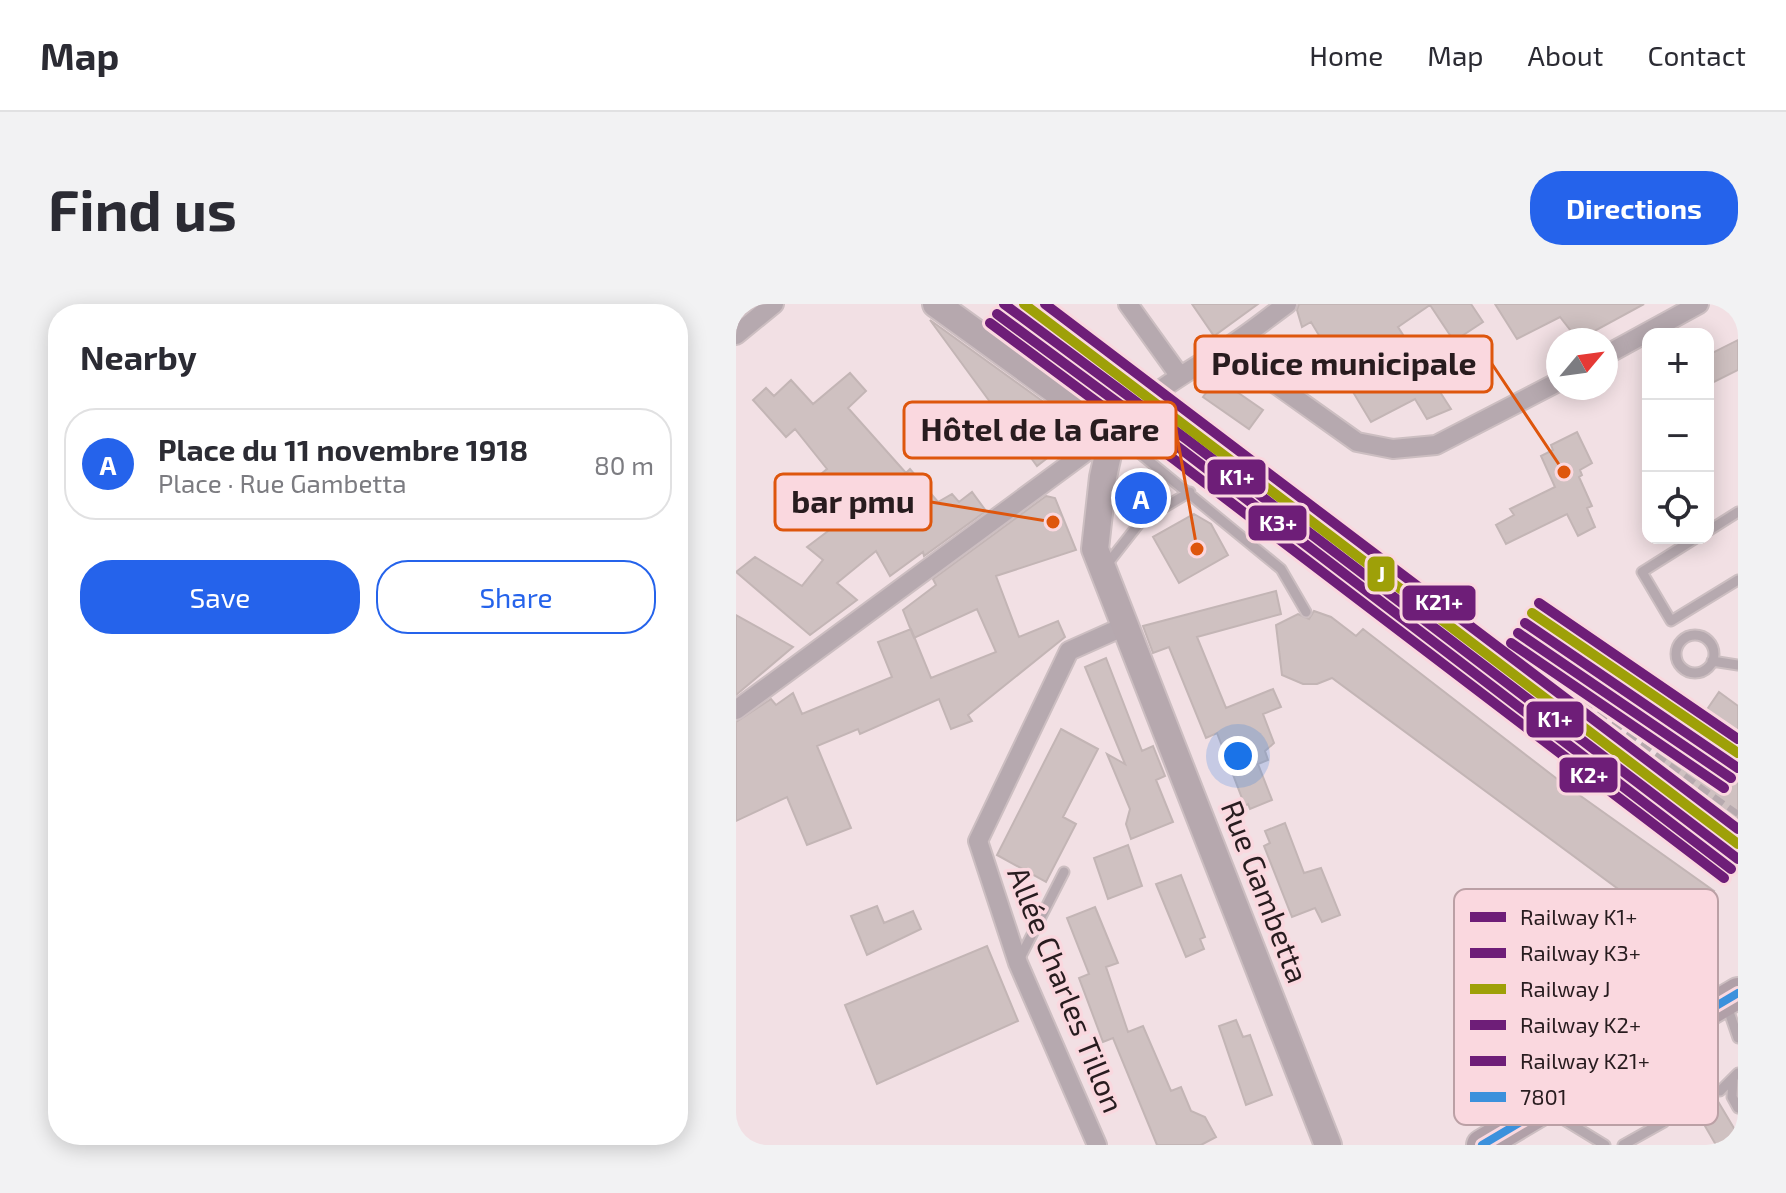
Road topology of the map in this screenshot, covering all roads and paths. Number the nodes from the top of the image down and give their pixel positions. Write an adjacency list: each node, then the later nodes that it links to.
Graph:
1 (774, 304): 6 (street)
2 (936, 304): 11 (main road)
3 (1128, 304): 9 (street)
4 (1287, 304): 7 (street)
5 (1699, 304): 8 (street)
6 (736, 335)
7 (1232, 344): 9 (street); 10 (street)
8 (1618, 348)
9 (1179, 375): 11 (street)
10 (1546, 388)
11 (1113, 432): 12 (lane); 16 (main road, Rue Gambetta); 22 (street)
12 (1190, 492): 16 (lane); 18 (lane)
13 (1738, 512): 14 (lane)
14 (1714, 527)
15 (1686, 544): 17 (lane)
16 (1103, 570): 19 (main road, Rue Gambetta)
17 (1738, 580)
18 (1306, 612)
19 (1125, 626): 24 (street, Allée Charles Tillon); 34 (main road, Rue Gambetta)
20 (1712, 661): 20 (lane); 21 (lane)
21 (1738, 665)
22 (736, 710)
23 (1064, 872): 24 (lane)
24 (1018, 963): 33 (street, Allée Charles Tillon)
25 (1732, 997): 26 (lane)
26 (1738, 1038)
27 (1736, 1075): 28 (lane); 29 (lane)
28 (1720, 1091)
29 (1738, 1108)
30 (1515, 1125): 35 (main road)
31 (1573, 1125): 36 (lane)
32 (1659, 1125): 37 (lane)
33 (1097, 1145)
34 (1328, 1145)
35 (1482, 1145)
36 (1605, 1145)
37 (1623, 1145)

